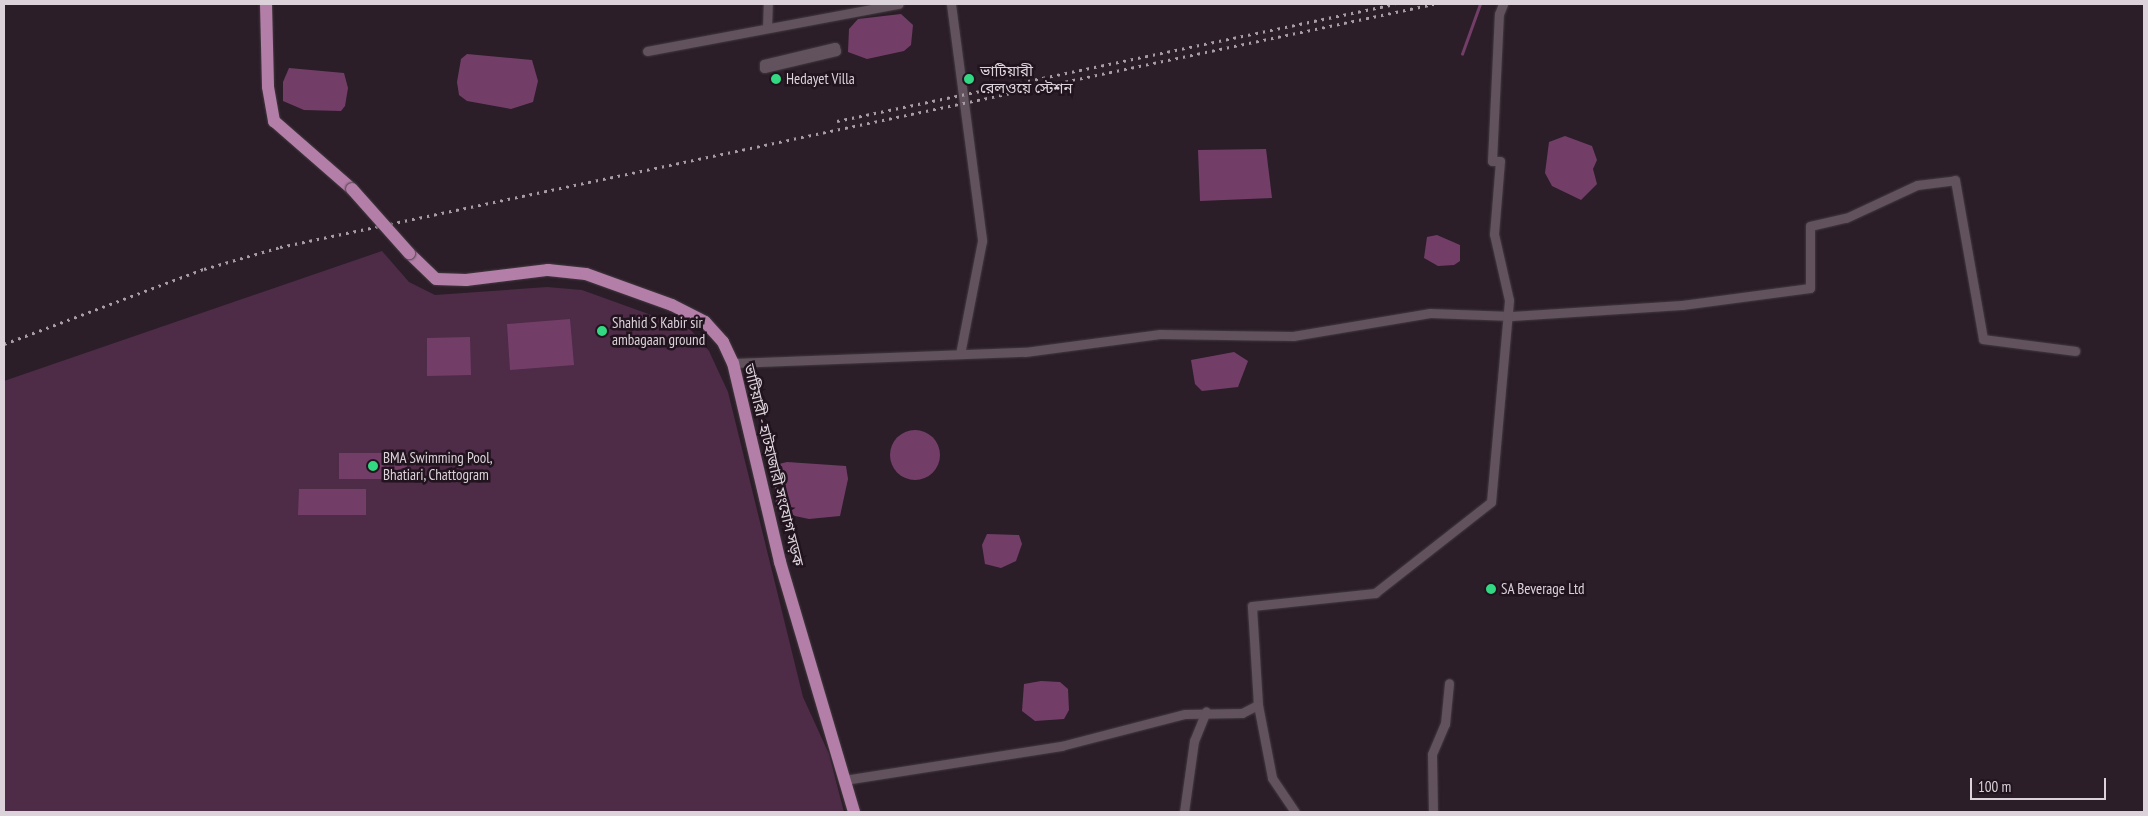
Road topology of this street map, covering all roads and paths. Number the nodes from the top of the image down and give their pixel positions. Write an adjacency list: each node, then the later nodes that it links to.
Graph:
1 (266, 4): 12 (main road, ভাটিয়ারী - হাটহাজারী সংযোগ সড়ক, bridge)
2 (768, 4): 6 (street)
3 (899, 4): 6 (street)
4 (951, 4): 11 (street)
5 (1504, 4): 9 (street)
6 (767, 28): 7 (street)
7 (647, 51)
8 (836, 51): 8 (street)
9 (1508, 314): 10 (street); 11 (street); 14 (street)
10 (2075, 351)
11 (960, 354): 12 (street)
12 (733, 363): 16 (main road, ভাটিয়ারী - হাটহাজারী সংযোগ সড়ক)
13 (1449, 683): 20 (street)
14 (1258, 705): 15 (street); 19 (street)
15 (1206, 711): 16 (street); 18 (street)
16 (844, 780): 17 (main road, ভাটিয়ারী - হাটহাজারী সংযোগ সড়ক)
17 (854, 812)
18 (1184, 812)
19 (1295, 812)
20 (1433, 812)

